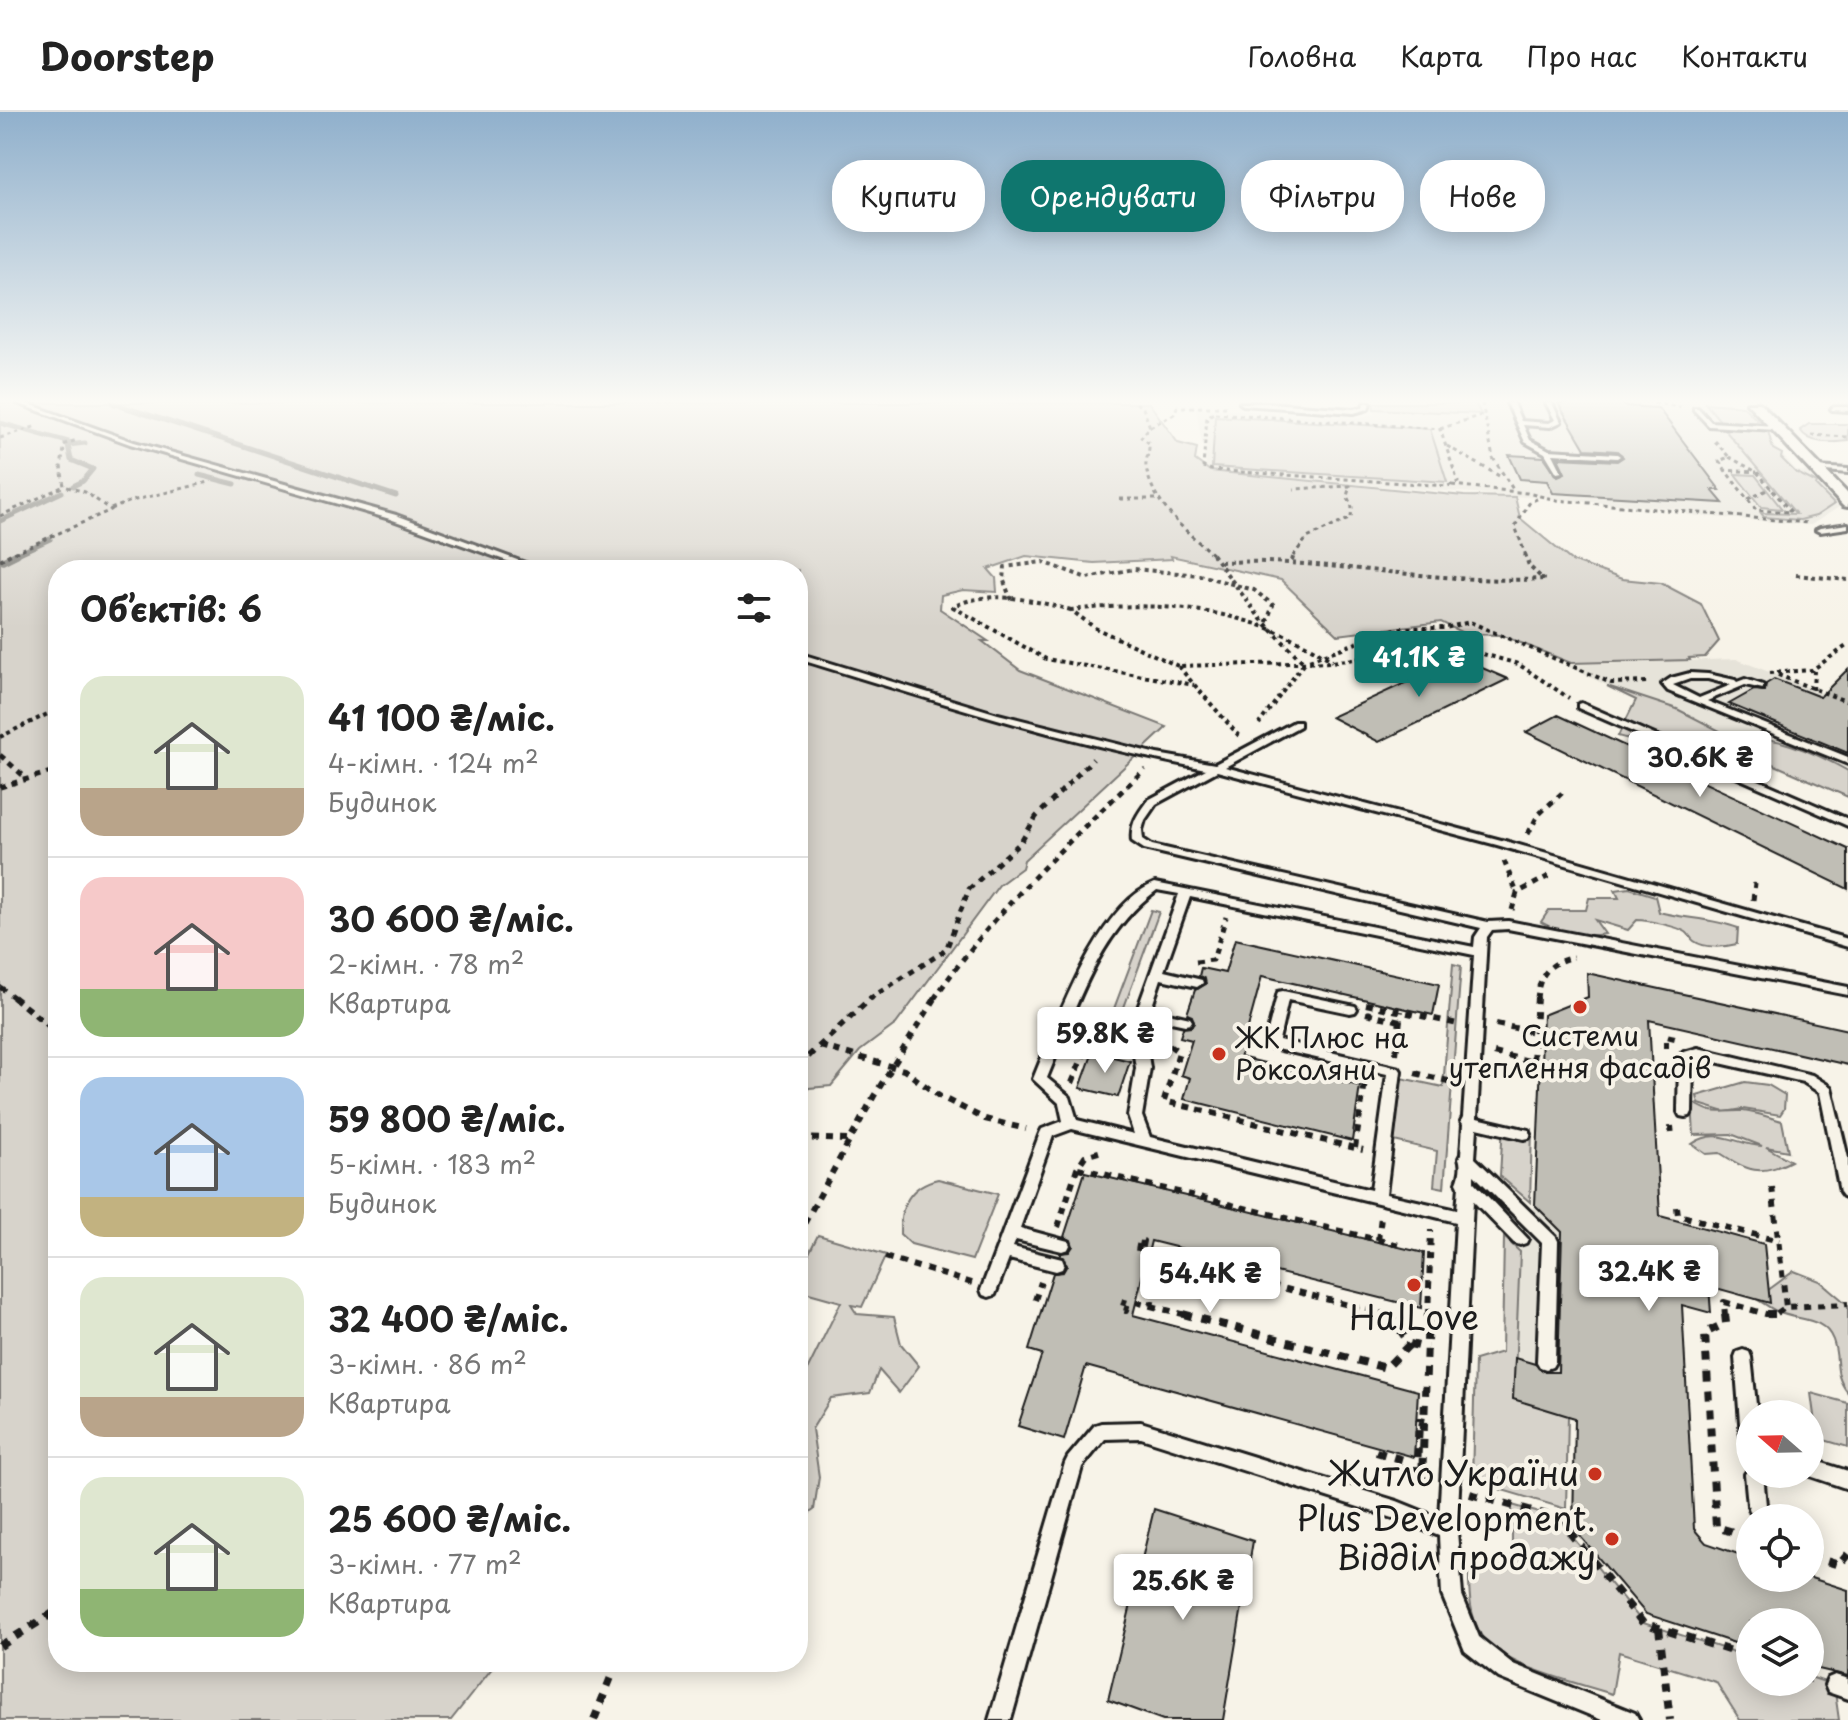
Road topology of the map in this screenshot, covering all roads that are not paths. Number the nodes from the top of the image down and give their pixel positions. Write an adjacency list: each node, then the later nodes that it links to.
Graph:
1 (256, 478): 6 (lane)
2 (1825, 478): 3 (street)
3 (1848, 503)
4 (1848, 526): 5 (lane)
5 (1820, 530)
6 (512, 560)
7 (808, 659): 14 (lane)
8 (1732, 682): 10 (lane)
9 (1760, 687): 10 (lane)
10 (1699, 701): 13 (lane)
11 (1581, 706): 15 (lane)
12 (1297, 724): 14 (lane)
13 (1848, 761)
14 (1215, 768): 17 (lane); 18 (lane)
15 (1848, 823)
16 (1186, 892): 19 (lane); 20 (lane); 28 (lane)
17 (1488, 926): 19 (lane); 22 (lane)
18 (1848, 943)
19 (1480, 952): 27 (lane)
20 (1157, 974): 21 (lane); 24 (lane)
21 (1197, 983)
22 (1848, 991)
23 (1354, 1006): 34 (lane)
24 (1144, 1012): 25 (lane); 30 (lane)
25 (1185, 1021)
26 (1685, 1112): 33 (lane)
27 (1468, 1121): 29 (lane); 31 (lane)
28 (1071, 1124): 30 (lane); 36 (lane)
29 (1524, 1134)
30 (1144, 1141): 34 (lane)
31 (1466, 1158): 32 (lane); 43 (lane)
32 (1464, 1182): 35 (lane); 37 (lane)
33 (1848, 1192)
34 (1378, 1198): 35 (lane)
35 (1463, 1218): 47 (lane)
36 (1011, 1232): 38 (lane); 39 (lane)
37 (1520, 1239)
38 (1062, 1245)
39 (1004, 1251): 40 (lane); 41 (lane)
40 (1056, 1264)
41 (990, 1289)
42 (1743, 1357): 44 (lane)
43 (1546, 1362)
44 (1747, 1400)
45 (1824, 1472): 46 (lane)
46 (1848, 1480)
47 (1448, 1531): 48 (lane); 49 (lane)
48 (1000, 1720)
49 (1628, 1720)

